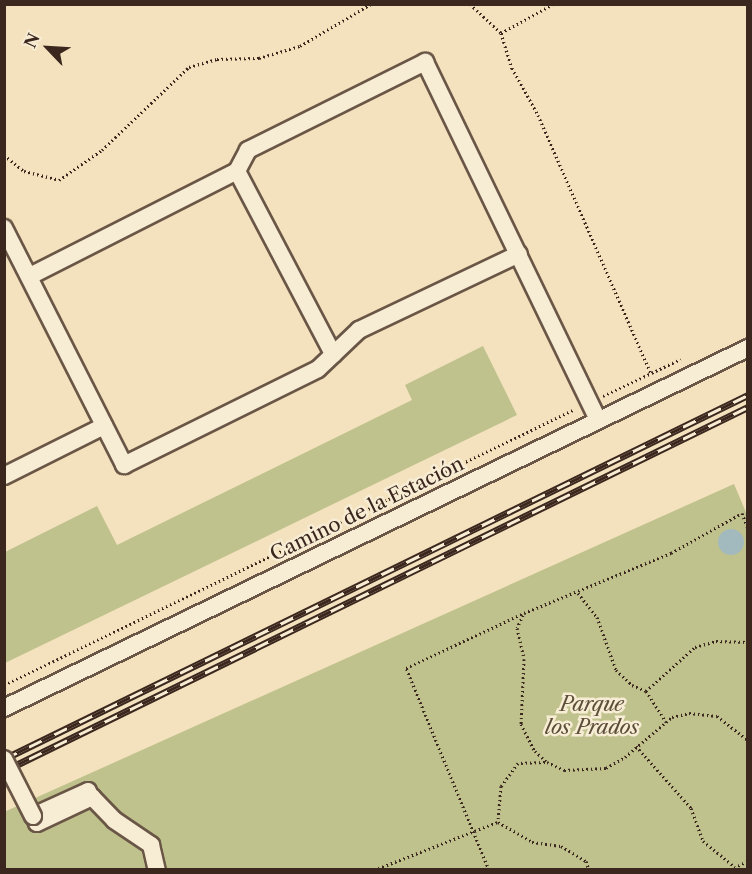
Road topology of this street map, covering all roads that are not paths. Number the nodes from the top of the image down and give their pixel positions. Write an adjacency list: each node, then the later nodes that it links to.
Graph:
1 (237, 171): 3 (street); 4 (street); 6 (street)
2 (4, 228): 4 (street)
3 (519, 254): 6 (street); 7 (street)
4 (30, 276): 8 (street)
5 (747, 348): 7 (street, Camino de la Estación)
6 (333, 354): 8 (street)
7 (598, 420): 10 (street, Camino de la Estación)
8 (104, 426): 9 (street)
9 (4, 476)
10 (4, 708)
11 (4, 759): 12 (street, bridge)
12 (157, 870)

